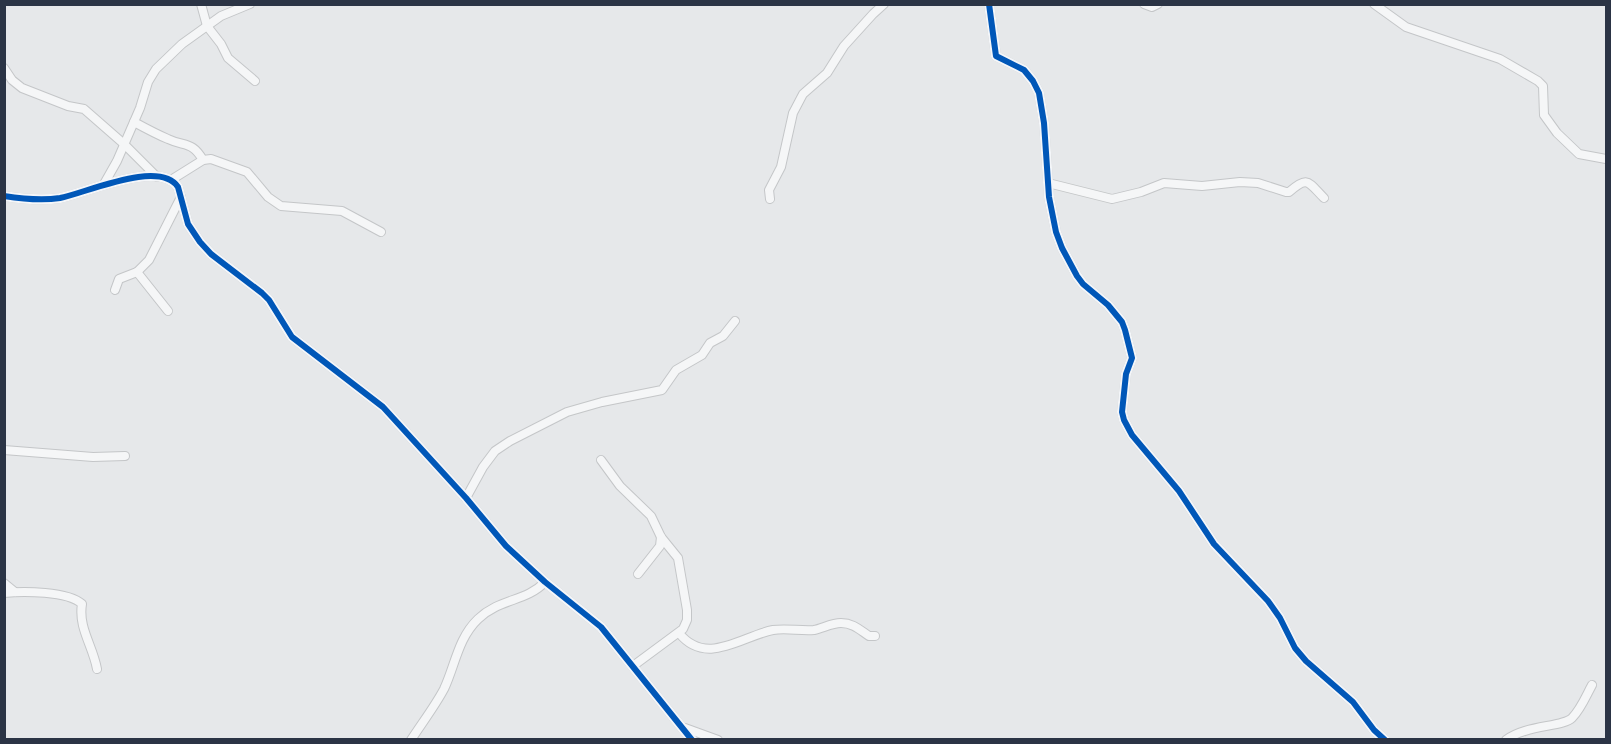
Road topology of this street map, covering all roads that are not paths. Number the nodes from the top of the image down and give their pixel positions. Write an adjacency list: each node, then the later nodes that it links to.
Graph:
1 (201, 4): 8 (street)
2 (250, 4): 8 (street)
3 (884, 4): 22 (street)
4 (989, 4): 17 (street)
5 (1144, 4): 6 (street)
6 (1158, 4)
7 (1374, 4): 13 (street)
8 (207, 26): 10 (street); 11 (street)
9 (4, 68): 12 (street)
10 (255, 81)
11 (134, 122): 12 (street); 14 (street)
12 (124, 144): 15 (street); 18 (street)
13 (1606, 159)
14 (203, 160): 16 (street); 23 (street)
15 (157, 177): 16 (street); 18 (street)
16 (171, 180): 20 (street)
17 (1048, 183): 21 (street); 47 (street)
18 (104, 184): 19 (street)
19 (4, 196)
20 (181, 197): 24 (street); 31 (street)
21 (1324, 198)
22 (770, 199)
23 (381, 231)
24 (137, 272): 25 (street); 26 (street)
25 (115, 290)
26 (168, 311)
27 (735, 321): 31 (street)
28 (4, 450): 29 (street)
29 (125, 456)
30 (602, 460): 32 (street)
31 (466, 498): 34 (street)
32 (661, 537): 33 (street); 38 (street)
33 (638, 574)
34 (545, 582): 40 (street); 44 (street)
35 (4, 583): 36 (street)
36 (15, 592): 37 (street); 41 (street)
37 (4, 593)
38 (679, 633): 39 (street); 40 (street)
39 (875, 636)
40 (633, 666): 43 (street)
41 (97, 669)
42 (1592, 685): 48 (street)
43 (682, 726): 45 (street); 46 (street)
44 (411, 740)
45 (692, 740)
46 (718, 740)
47 (1385, 740)
48 (1506, 740)

